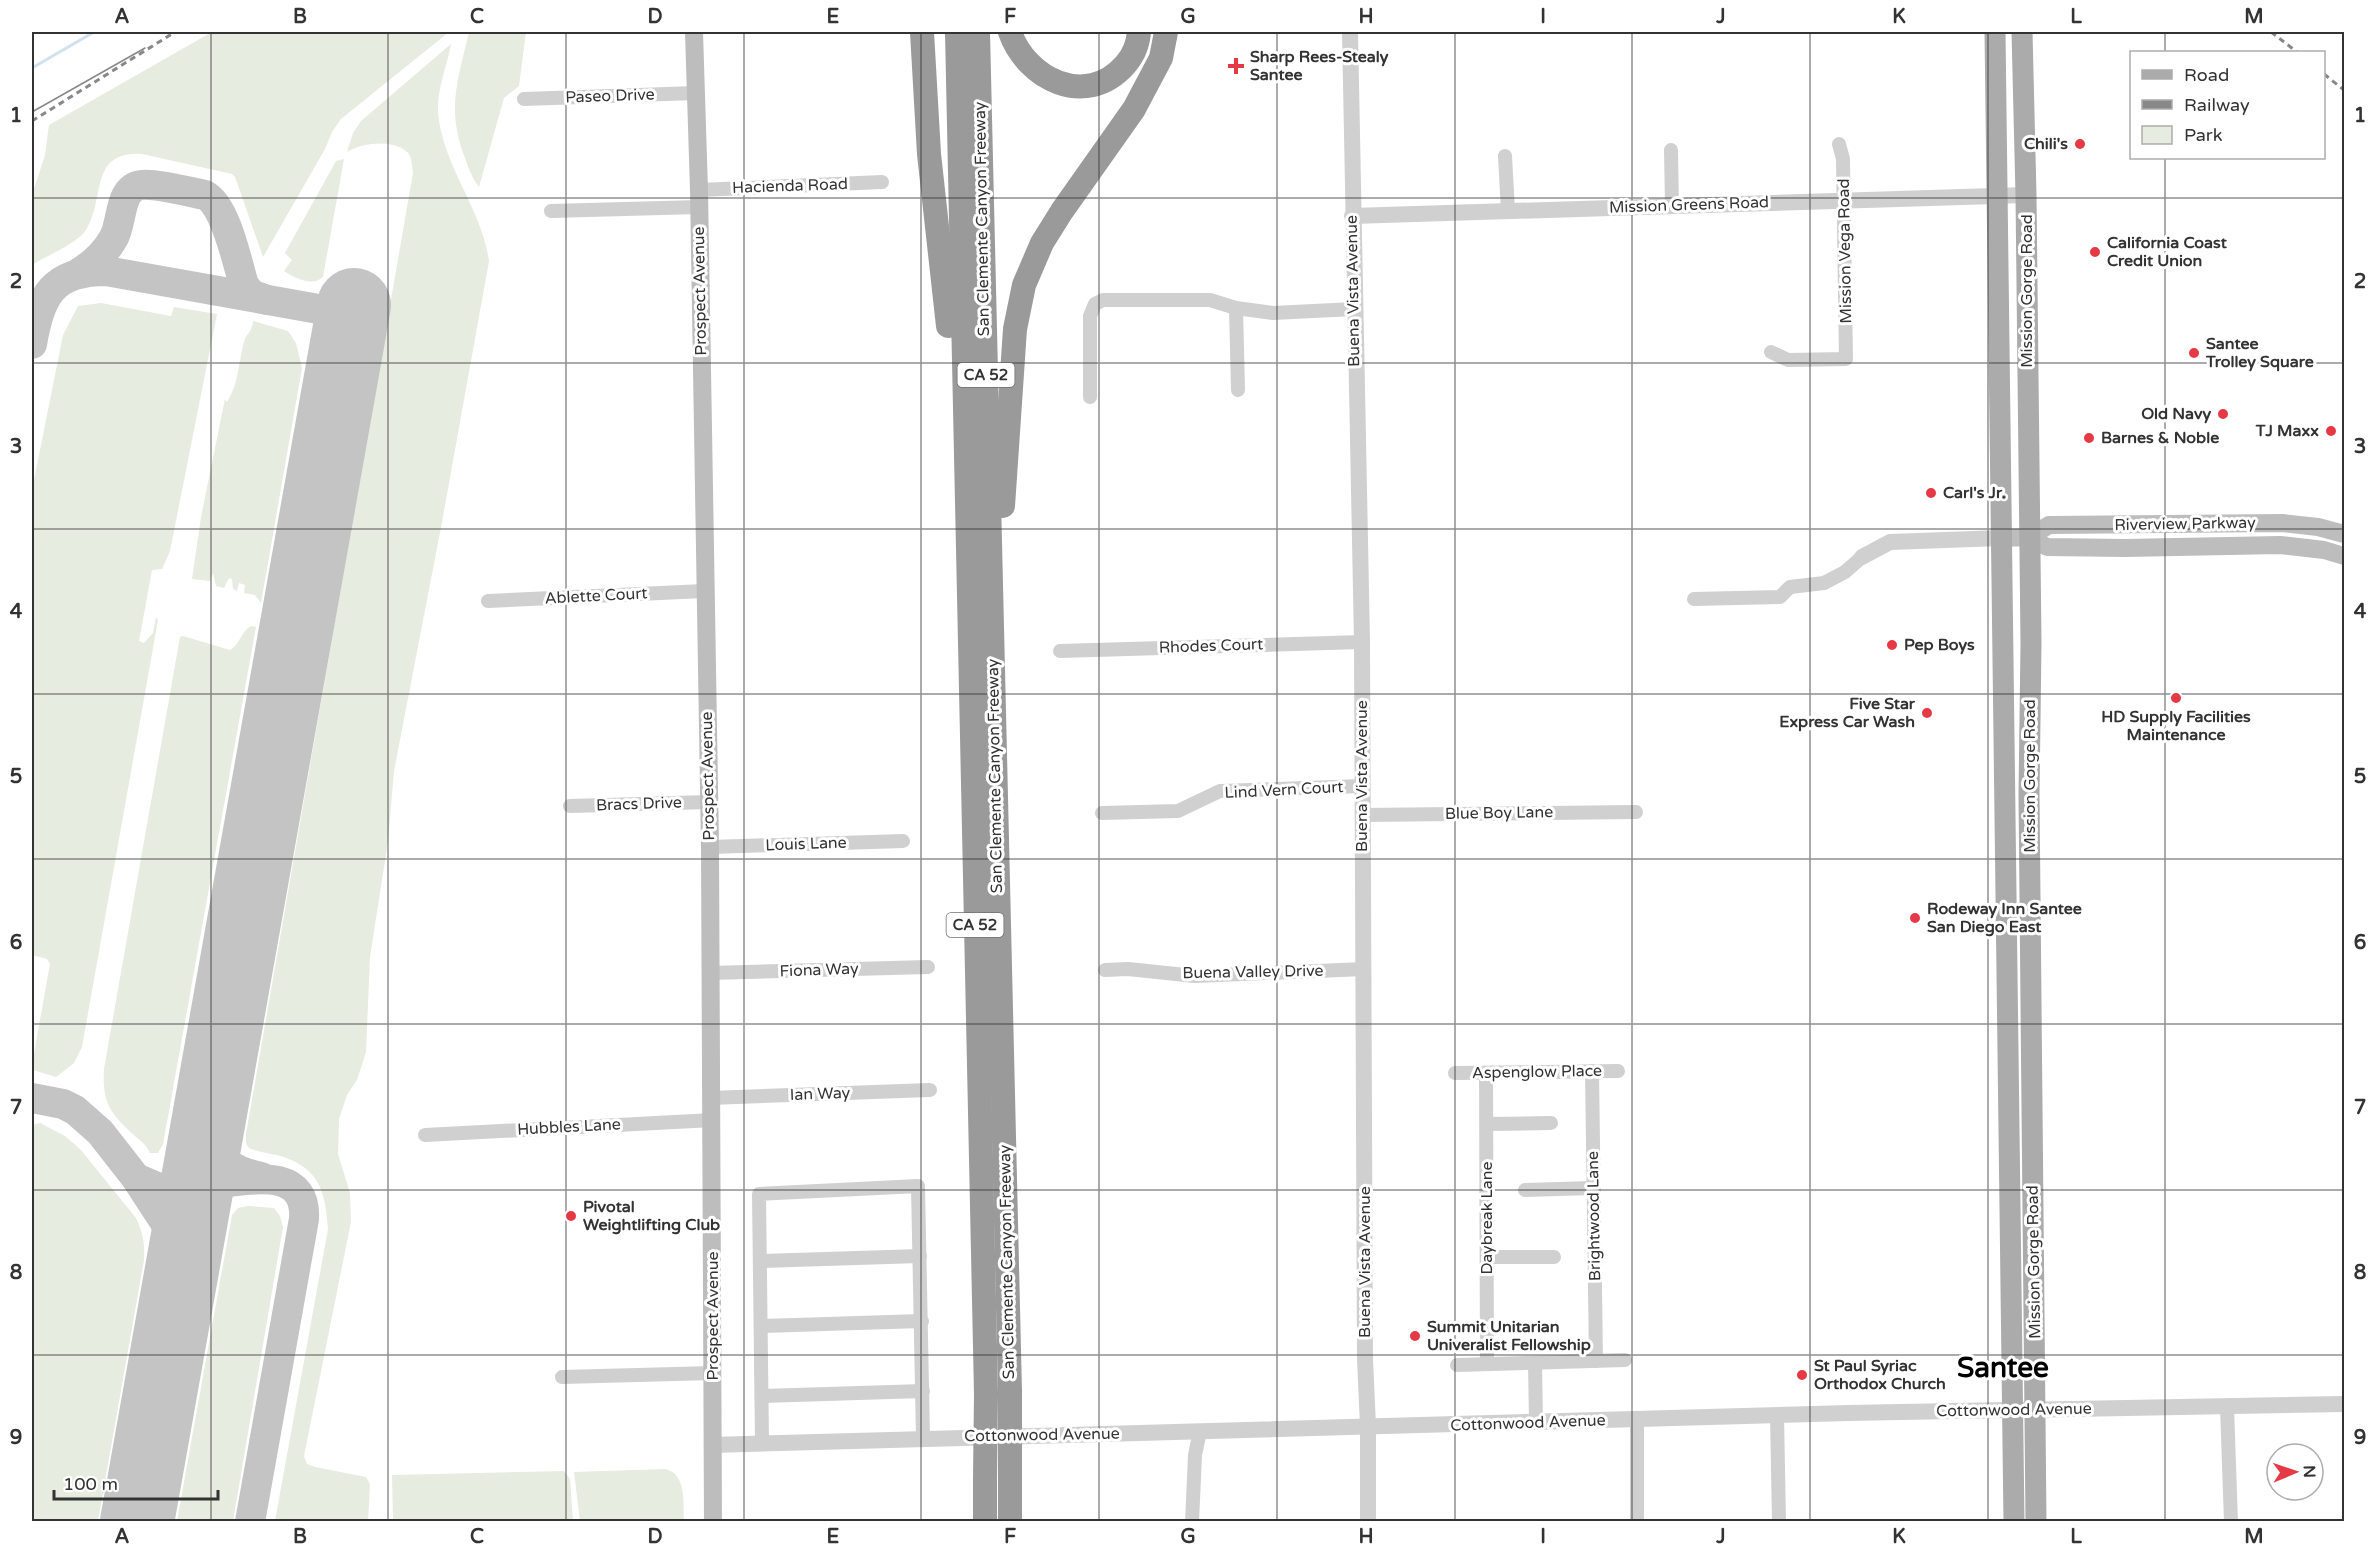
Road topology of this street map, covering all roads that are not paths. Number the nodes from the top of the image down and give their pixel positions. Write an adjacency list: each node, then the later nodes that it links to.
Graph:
1 (694, 32): 11 (main road, Prospect Avenue)
2 (922, 32): 30 (highway)
3 (957, 32): 30 (highway, San Clemente Canyon Freeway / CA 52)
4 (978, 32): 41 (highway, San Clemente Canyon Freeway / CA 52)
5 (1010, 32): 6 (highway)
6 (1139, 32)
7 (1166, 32): 41 (highway)
8 (1350, 32): 24 (street, Buena Vista Avenue)
9 (1995, 32): 18 (main road, Mission Gorge Road)
10 (2022, 32): 17 (main road, Mission Gorge Road)
11 (695, 93): 12 (street, Paseo Drive); 19 (main road, Prospect Avenue)
12 (524, 99)
13 (1839, 144): 20 (street, Mission Vega Road)
14 (1671, 150): 21 (street)
15 (1505, 156): 23 (street)
16 (882, 182): 19 (street, Hacienda Road)
17 (2026, 195): 18 (street, Mission Greens Road); 32 (main road, Mission Gorge Road)
18 (1999, 196): 20 (street, Mission Greens Road); 33 (main road, Mission Gorge Road)
19 (699, 198): 22 (street, Hacienda Road); 36 (main road, Prospect Avenue)
20 (1845, 201): 21 (street, Mission Greens Road); 27 (street, Mission Vega Road)
21 (1672, 206): 23 (street, Mission Greens Road)
22 (550, 211)
23 (1508, 211): 24 (street, Mission Greens Road)
24 (1352, 216): 26 (street, Buena Vista Avenue)
25 (1236, 308): 26 (street); 28 (street); 29 (street)
26 (1354, 309): 39 (street, Buena Vista Avenue)
27 (1771, 352)
28 (1238, 390)
29 (1090, 397)
30 (965, 456): 94 (highway, San Clemente Canyon Freeway / CA 52, bridge)
31 (2344, 534): 32 (main road, Riverview Parkway)
32 (2029, 537): 33 (main road, Riverview Parkway); 34 (main road, Riverview Parkway); 83 (main road, Mission Gorge Road)
33 (2001, 538): 35 (street); 84 (main road, Mission Gorge Road)
34 (2344, 556)
35 (1862, 557): 37 (street)
36 (704, 591): 38 (street, Ablette Court); 43 (main road, Prospect Avenue)
37 (1694, 599)
38 (488, 601)
39 (1362, 642): 40 (street, Rhodes Court); 42 (street, Buena Vista Avenue)
40 (1060, 651)
41 (994, 718): 95 (highway, San Clemente Canyon Freeway / CA 52, bridge)
42 (1362, 786): 46 (street, Lind Vern Court); 47 (street, Buena Vista Avenue)
43 (708, 802): 44 (street, Bracs Drive); 49 (main road, Prospect Avenue)
44 (570, 806)
45 (1636, 812): 47 (street, Blue Boy Lane)
46 (1102, 813)
47 (1362, 815): 51 (street, Buena Vista Avenue)
48 (903, 841): 49 (street, Louis Lane)
49 (710, 848): 53 (main road, Prospect Avenue)
50 (928, 967): 53 (street, Fiona Way)
51 (1364, 969): 52 (street, Buena Valley Drive); 88 (street, Buena Vista Avenue)
52 (1105, 970)
53 (710, 973): 59 (main road, Prospect Avenue)
54 (1592, 1071): 55 (street, Aspenglow Place); 56 (street, Aspenglow Place); 64 (street, Brightwood Lane)
55 (1618, 1071)
56 (1486, 1072): 57 (street, Aspenglow Place); 62 (street, Daybreak Lane)
57 (1455, 1073)
58 (930, 1090): 59 (street, Ian Way)
59 (710, 1098): 60 (main road, Prospect Avenue)
60 (712, 1120): 63 (street, Hubbles Lane); 77 (main road, Prospect Avenue)
61 (1551, 1123): 62 (street)
62 (1486, 1124): 67 (street, Daybreak Lane)
63 (425, 1135)
64 (1593, 1188): 65 (street); 73 (street, Brightwood Lane)
65 (1525, 1190)
66 (920, 1256): 69 (street); 69 (street); 70 (street)
67 (1487, 1257): 68 (street); 75 (street, Daybreak Lane)
68 (1554, 1257)
69 (760, 1261): 71 (street)
70 (922, 1321): 71 (street); 79 (street)
71 (761, 1326): 80 (street)
72 (1625, 1360): 73 (street)
73 (1596, 1361): 74 (street)
74 (1535, 1363): 75 (street); 87 (street)
75 (1488, 1364): 76 (street)
76 (1457, 1365)
77 (713, 1373): 78 (street); 92 (main road, Prospect Avenue)
78 (562, 1377)
79 (923, 1391): 80 (street); 90 (street)
80 (762, 1396): 91 (street)
81 (2343, 1404): 82 (street, Cottonwood Avenue)
82 (2227, 1407): 83 (street, Cottonwood Avenue); 102 (street)
83 (2035, 1409): 84 (street, Cottonwood Avenue); 101 (main road, Mission Gorge Road)
84 (2013, 1410): 85 (street, Cottonwood Avenue); 100 (main road, Mission Gorge Road)
85 (1777, 1415): 86 (street, Cottonwood Avenue); 99 (street)
86 (1637, 1419): 87 (street, Cottonwood Avenue); 98 (street)
87 (1536, 1422): 88 (street, Cottonwood Avenue)
88 (1368, 1426): 89 (street, Cottonwood Avenue); 97 (street, Buena Vista Avenue)
89 (1200, 1431): 90 (street, Cottonwood Avenue); 96 (street)
90 (924, 1438): 91 (street, Cottonwood Avenue)
91 (762, 1443): 92 (street, Cottonwood Avenue)
92 (712, 1445): 93 (main road, Prospect Avenue)
93 (713, 1521)
94 (985, 1521)
95 (1010, 1521)
96 (1192, 1521)
97 (1368, 1521)
98 (1637, 1521)
99 (1779, 1521)
100 (2014, 1521)
101 (2036, 1521)
102 (2231, 1521)

